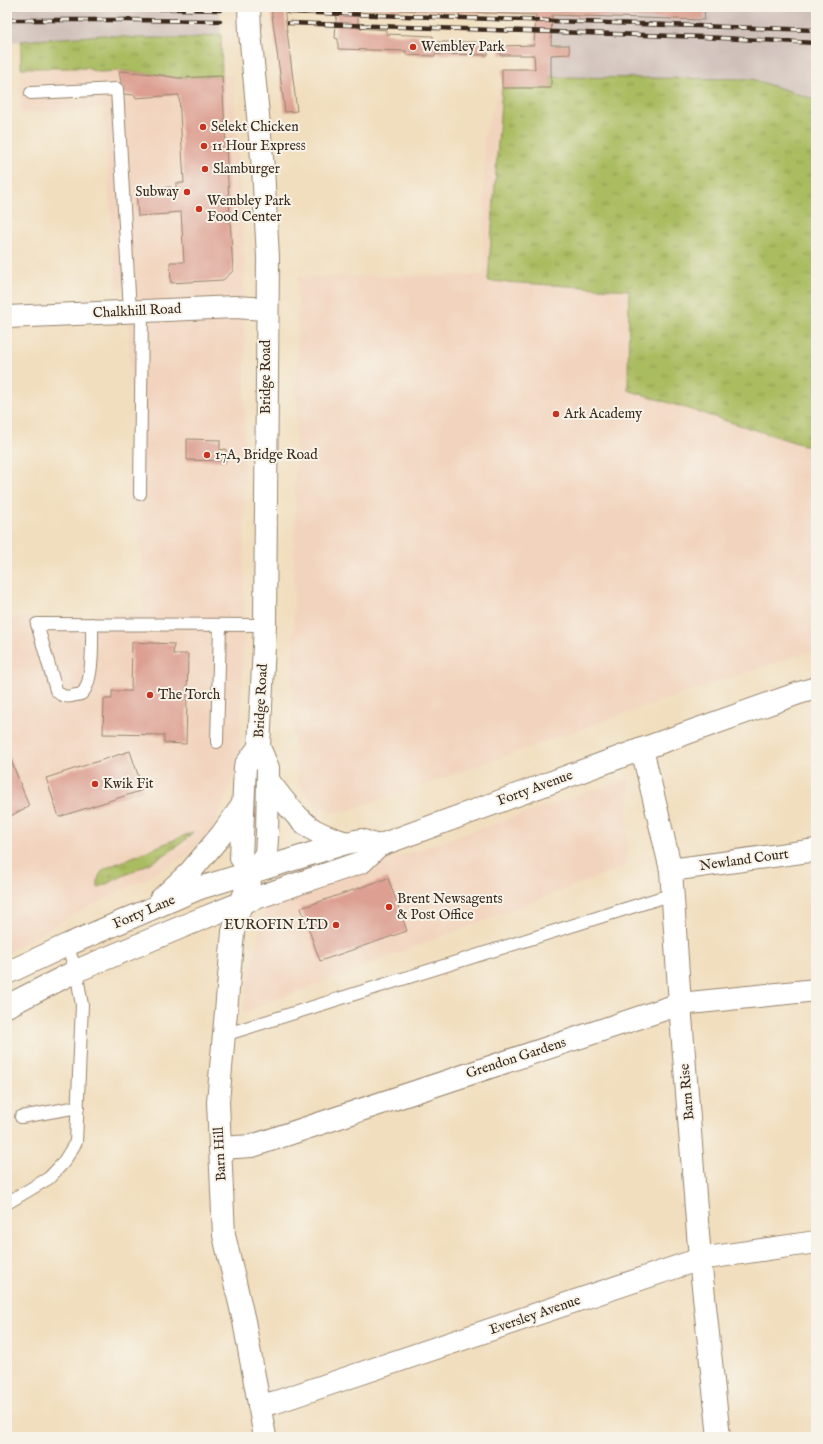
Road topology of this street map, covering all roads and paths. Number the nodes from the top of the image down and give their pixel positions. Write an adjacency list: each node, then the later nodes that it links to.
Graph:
1 (249, 7): 3 (street, Bridge Road, bridge)
2 (31, 93): 4 (lane)
3 (267, 309): 4 (street, Chalkhill Road); 9 (street, Bridge Road)
4 (136, 311): 5 (street, Chalkhill Road); 6 (lane)
5 (7, 317)
6 (140, 494)
7 (92, 624): 7 (lane); 8 (lane)
8 (220, 625): 9 (lane); 11 (lane)
9 (265, 625): 12 (street, Bridge Road)
10 (816, 688): 13 (street, Forty Avenue)
11 (217, 742)
12 (258, 747): 14 (street, Bridge Road); 15 (street, Bridge Road)
13 (642, 749): 17 (street, Forty Avenue); 19 (street, Barn Rise)
14 (268, 780): 16 (street); 20 (street, Bridge Road)
15 (242, 806): 20 (street, Bridge Road); 23 (street)
16 (346, 843): 17 (street); 20 (street)
17 (378, 846): 22 (street)
18 (816, 850): 19 (street, Newland Court)
19 (671, 870): 21 (street, Barn Rise)
20 (253, 871): 22 (street, Barn Hill); 23 (street, Forty Lane)
21 (673, 894): 28 (street, Barn Rise); 30 (lane)
22 (241, 903): 25 (street); 30 (street, Barn Hill)
23 (149, 910): 24 (street, Forty Lane)
24 (67, 945): 25 (lane); 26 (street, Forty Lane)
25 (76, 971): 29 (street); 31 (lane)
26 (7, 973)
27 (816, 990): 28 (street, Grendon Gardens)
28 (680, 1004): 33 (street, Grendon Gardens); 36 (street, Barn Rise)
29 (7, 1006)
30 (224, 1035): 33 (street, Barn Hill)
31 (78, 1107): 32 (lane); 34 (lane)
32 (21, 1116)
33 (220, 1148): 37 (street, Barn Hill)
34 (7, 1203)
35 (816, 1242): 36 (street, Eversley Avenue)
36 (700, 1259): 37 (street, Eversley Avenue); 39 (street, Barn Rise)
37 (259, 1406): 38 (street, Barn Hill)
38 (265, 1437)
39 (719, 1437)

